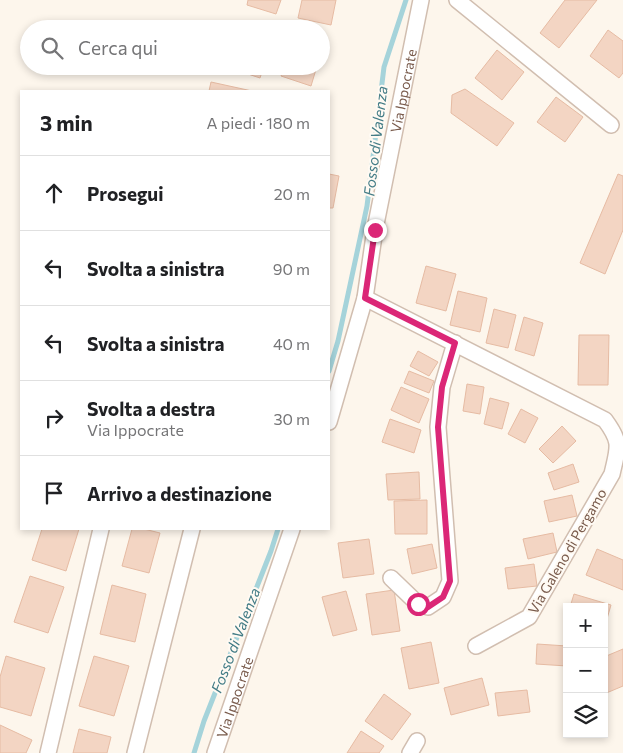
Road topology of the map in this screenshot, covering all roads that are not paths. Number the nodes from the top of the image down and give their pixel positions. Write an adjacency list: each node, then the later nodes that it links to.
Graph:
1 (421, 0): 4 (street, Via Ippocrate)
2 (457, 0): 3 (street)
3 (611, 125)
4 (365, 298): 5 (street); 6 (street, Via Ippocrate)
5 (455, 343): 7 (street); 12 (street)
6 (330, 417)
7 (605, 420): 8 (street); 13 (street, Via Galeno di Pergamo)
8 (623, 427)
9 (101, 530): 14 (street)
10 (192, 530): 15 (street)
11 (292, 530): 16 (street, Via Ippocrate)
12 (391, 578)
13 (476, 646)
14 (48, 753)
15 (135, 753)
16 (215, 753)

